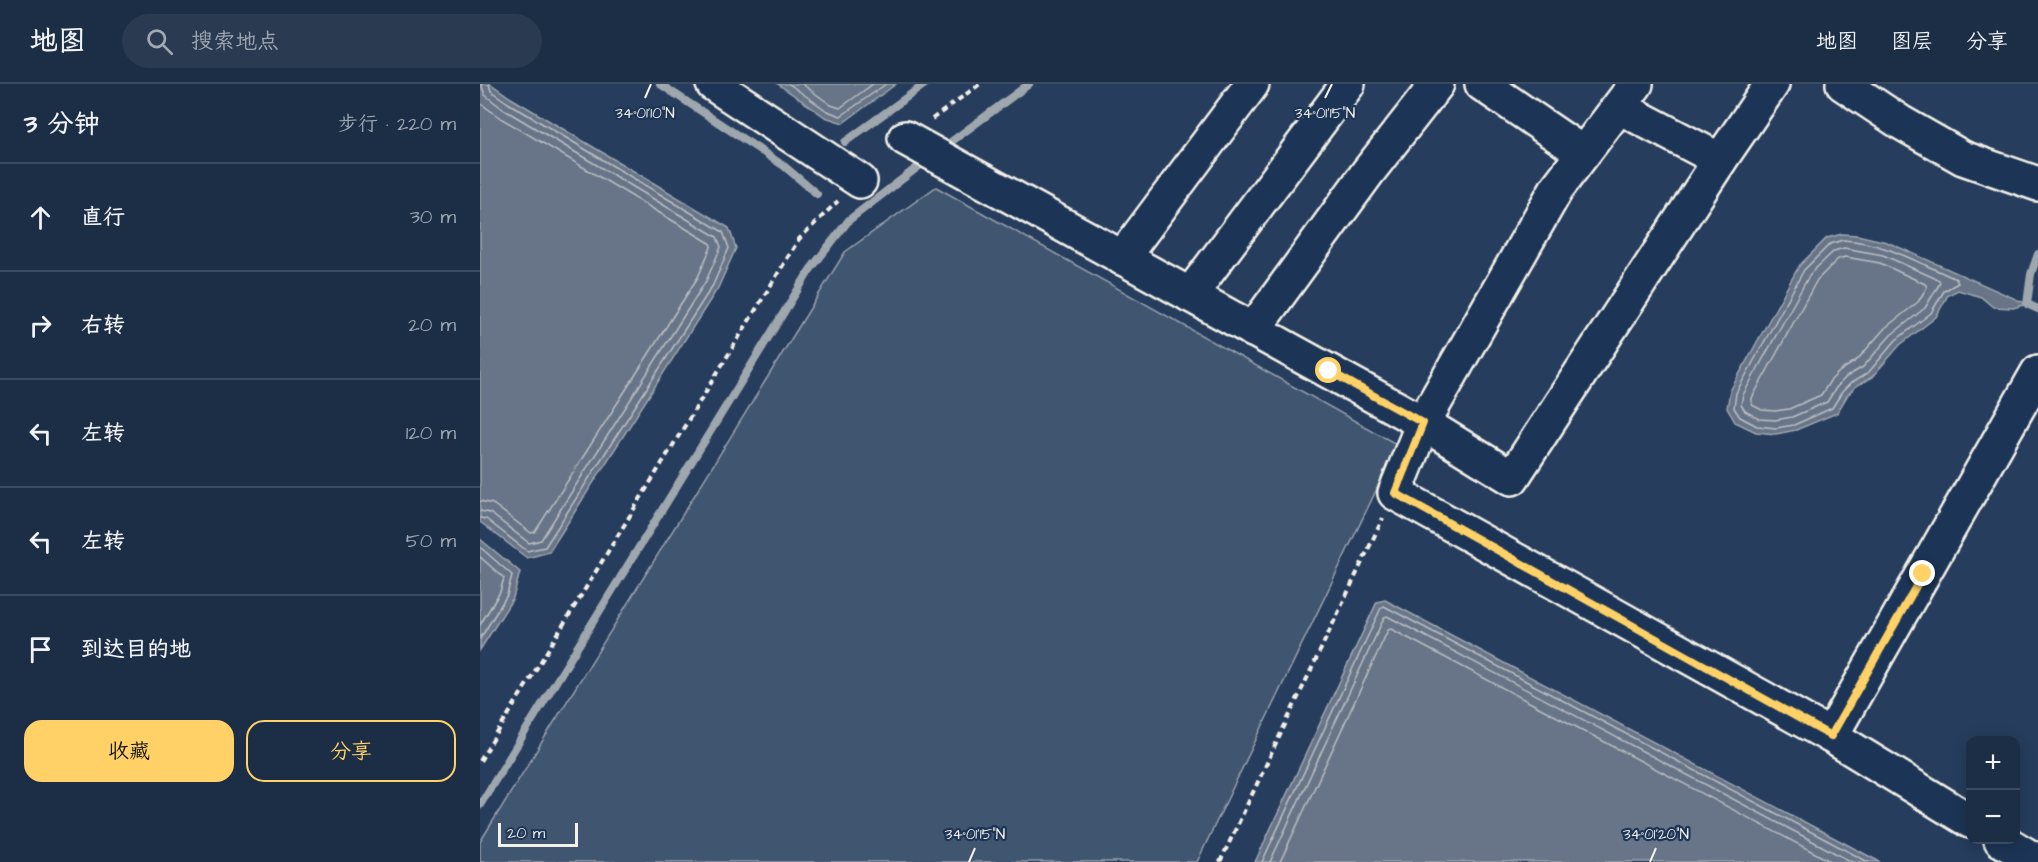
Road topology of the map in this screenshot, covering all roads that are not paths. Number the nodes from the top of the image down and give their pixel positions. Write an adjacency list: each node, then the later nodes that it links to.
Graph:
1 (713, 84): 12 (street)
2 (1252, 84): 14 (street)
3 (1348, 84): 15 (street)
4 (1437, 84): 16 (street)
5 (1482, 84): 10 (street)
6 (1772, 84): 11 (street)
7 (1843, 84): 13 (street)
8 (1628, 95): 10 (street); 11 (street)
9 (924, 149): 14 (street)
10 (1583, 153): 18 (street)
11 (1720, 160): 18 (street)
12 (860, 181)
13 (2038, 184)
14 (1122, 258): 15 (street)
15 (1190, 295): 16 (street)
16 (1253, 330): 18 (street)
17 (2038, 372): 19 (street)
18 (1423, 423): 19 (street)
19 (1831, 736): 20 (street)
20 (1966, 818)
21 (2008, 844): 22 (street)
22 (2038, 862)

